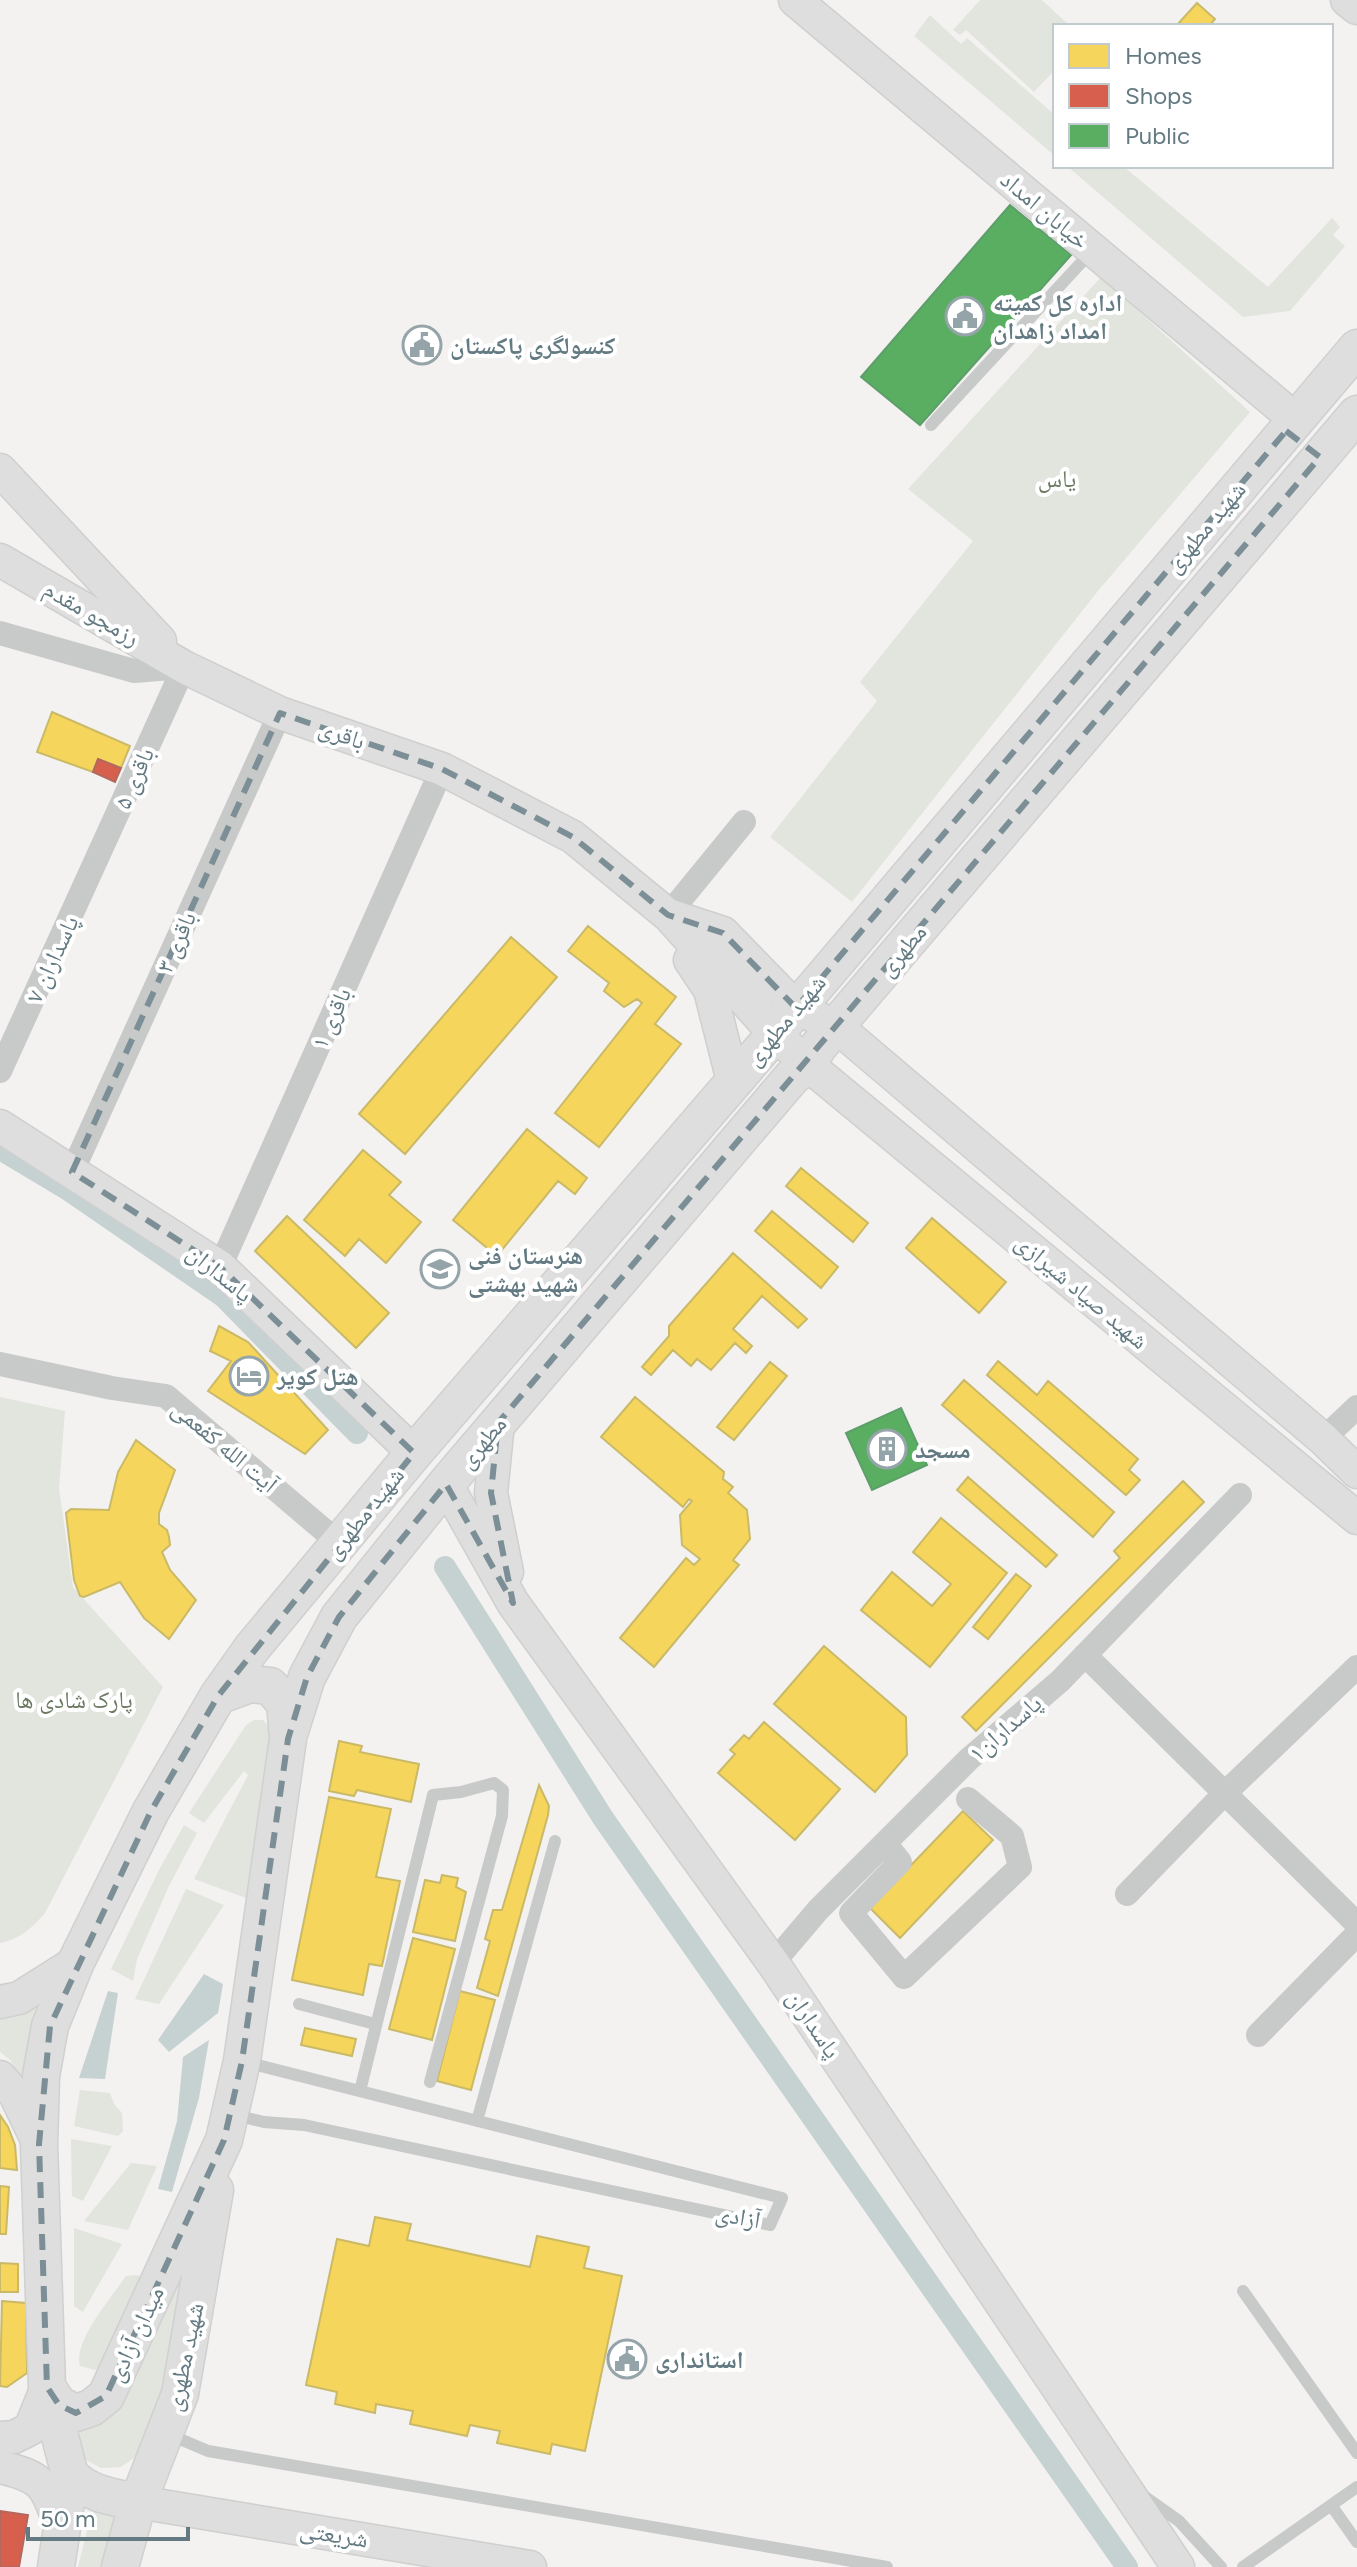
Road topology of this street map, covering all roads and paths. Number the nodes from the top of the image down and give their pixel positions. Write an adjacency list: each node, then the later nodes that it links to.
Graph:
1 (795, 0): 4 (street, خیابان امداد)
2 (1347, 0): 3 (street)
3 (1357, 8)
4 (1093, 249): 7 (lane); 8 (street, خیابان امداد)
5 (1357, 348): 8 (main road, شهید مطهری)
6 (1357, 414): 9 (main road, مطهری)
7 (931, 425)
8 (1291, 426): 9 (main road); 19 (main road, شهید مطهری)
9 (1320, 457): 20 (main road, مطهری)
10 (0, 470): 13 (street)
11 (0, 560): 13 (street, رزمجو مقدم)
12 (0, 633): 13 (street)
13 (184, 667): 14 (street, باقری); 17 (street, باقری ۵)
14 (280, 713): 15 (street, باقری); 25 (street, باقری ۳)
15 (442, 769): 18 (street, باقری); 26 (street, باقری ۱)
16 (744, 822): 18 (street)
17 (84, 890): 22 (street, پاسداران ۷)
18 (662, 911): 19 (street, شهید صیاد شیرازی); 23 (street)
19 (786, 1021): 20 (street, شهید صیاد شیرازی); 21 (street, شهید صیاد شیرازی); 23 (main road, شهید مطهری)
20 (837, 1027): 21 (main road, مطهری); 30 (street, شهید صیاد شیرازی)
21 (808, 1065): 29 (main road, مطهری); 35 (street, شهید صیاد شیرازی)
22 (0, 1071)
23 (733, 1081): 31 (main road, شهید مطهری)
24 (0, 1126): 25 (street, پاسداران)
25 (72, 1172): 26 (street, پاسداران)
26 (220, 1267): 31 (street, پاسداران)
27 (0, 1364): 36 (street, آیت الله کفعمی)
28 (1357, 1407): 30 (street)
29 (498, 1423): 33 (main road, مطهری); 37 (street)
30 (1323, 1439): 32 (street, شهید صیاد شیرازی)
31 (414, 1453): 33 (main road); 36 (main road, شهید مطهری)
32 (1357, 1472)
33 (446, 1484): 37 (street, پاسداران); 41 (main road, شهید مطهری)
34 (1240, 1495): 38 (street, پاسداران۱)
35 (1357, 1518)
36 (339, 1543): 40 (main road, شهید مطهری)
37 (513, 1603): 50 (street, پاسداران)
38 (1085, 1655): 42 (street); 45 (street, پاسداران۱)
39 (1357, 1667): 42 (street)
40 (218, 1696): 41 (main road, میدان آزادی); 49 (main road)
41 (288, 1739): 55 (main road, میدان آزادی)
42 (1225, 1793): 46 (street); 47 (street)
43 (968, 1799): 45 (street)
44 (555, 1841): 59 (lane)
45 (885, 1843): 50 (street, پاسداران۱)
46 (1127, 1894)
47 (1357, 1924)
48 (1357, 1934): 54 (street)
49 (76, 1962): 51 (street); 61 (main road)
50 (773, 1963): 69 (street, پاسداران)
51 (0, 2002)
52 (299, 2004): 53 (lane)
53 (375, 2024): 57 (lane); 58 (lane)
54 (1258, 2035)
55 (242, 2061): 58 (lane, آزادی); 60 (main road, میدان آزادی)
56 (0, 2077): 61 (street)
57 (430, 2082)
58 (360, 2091): 59 (lane, آزادی)
59 (477, 2121): 60 (lane, آزادی)
60 (226, 2127): 63 (main road, میدان آزادی); 64 (main road, شهید مطهری)
61 (39, 2144): 63 (main road)
62 (1243, 2291): 66 (lane)
63 (47, 2387): 65 (street); 68 (main road)
64 (167, 2433): 71 (main road, شهید مطهری); 78 (lane)
65 (0, 2438)
66 (1357, 2453)
67 (0, 2467): 73 (street)
68 (70, 2475): 71 (main road); 73 (main road)
69 (1115, 2475): 79 (street, پاسداران); 80 (lane)
70 (1357, 2487): 72 (lane)
71 (138, 2502): 75 (main road, شهید مطهری); 77 (street, شریعتی)
72 (1331, 2505): 74 (lane); 81 (lane)
73 (63, 2532): 76 (main road)
74 (1357, 2542)
75 (123, 2562)
76 (56, 2567)
77 (530, 2567)
78 (887, 2567)
79 (1178, 2567)
80 (1221, 2567)
81 (1243, 2567)

